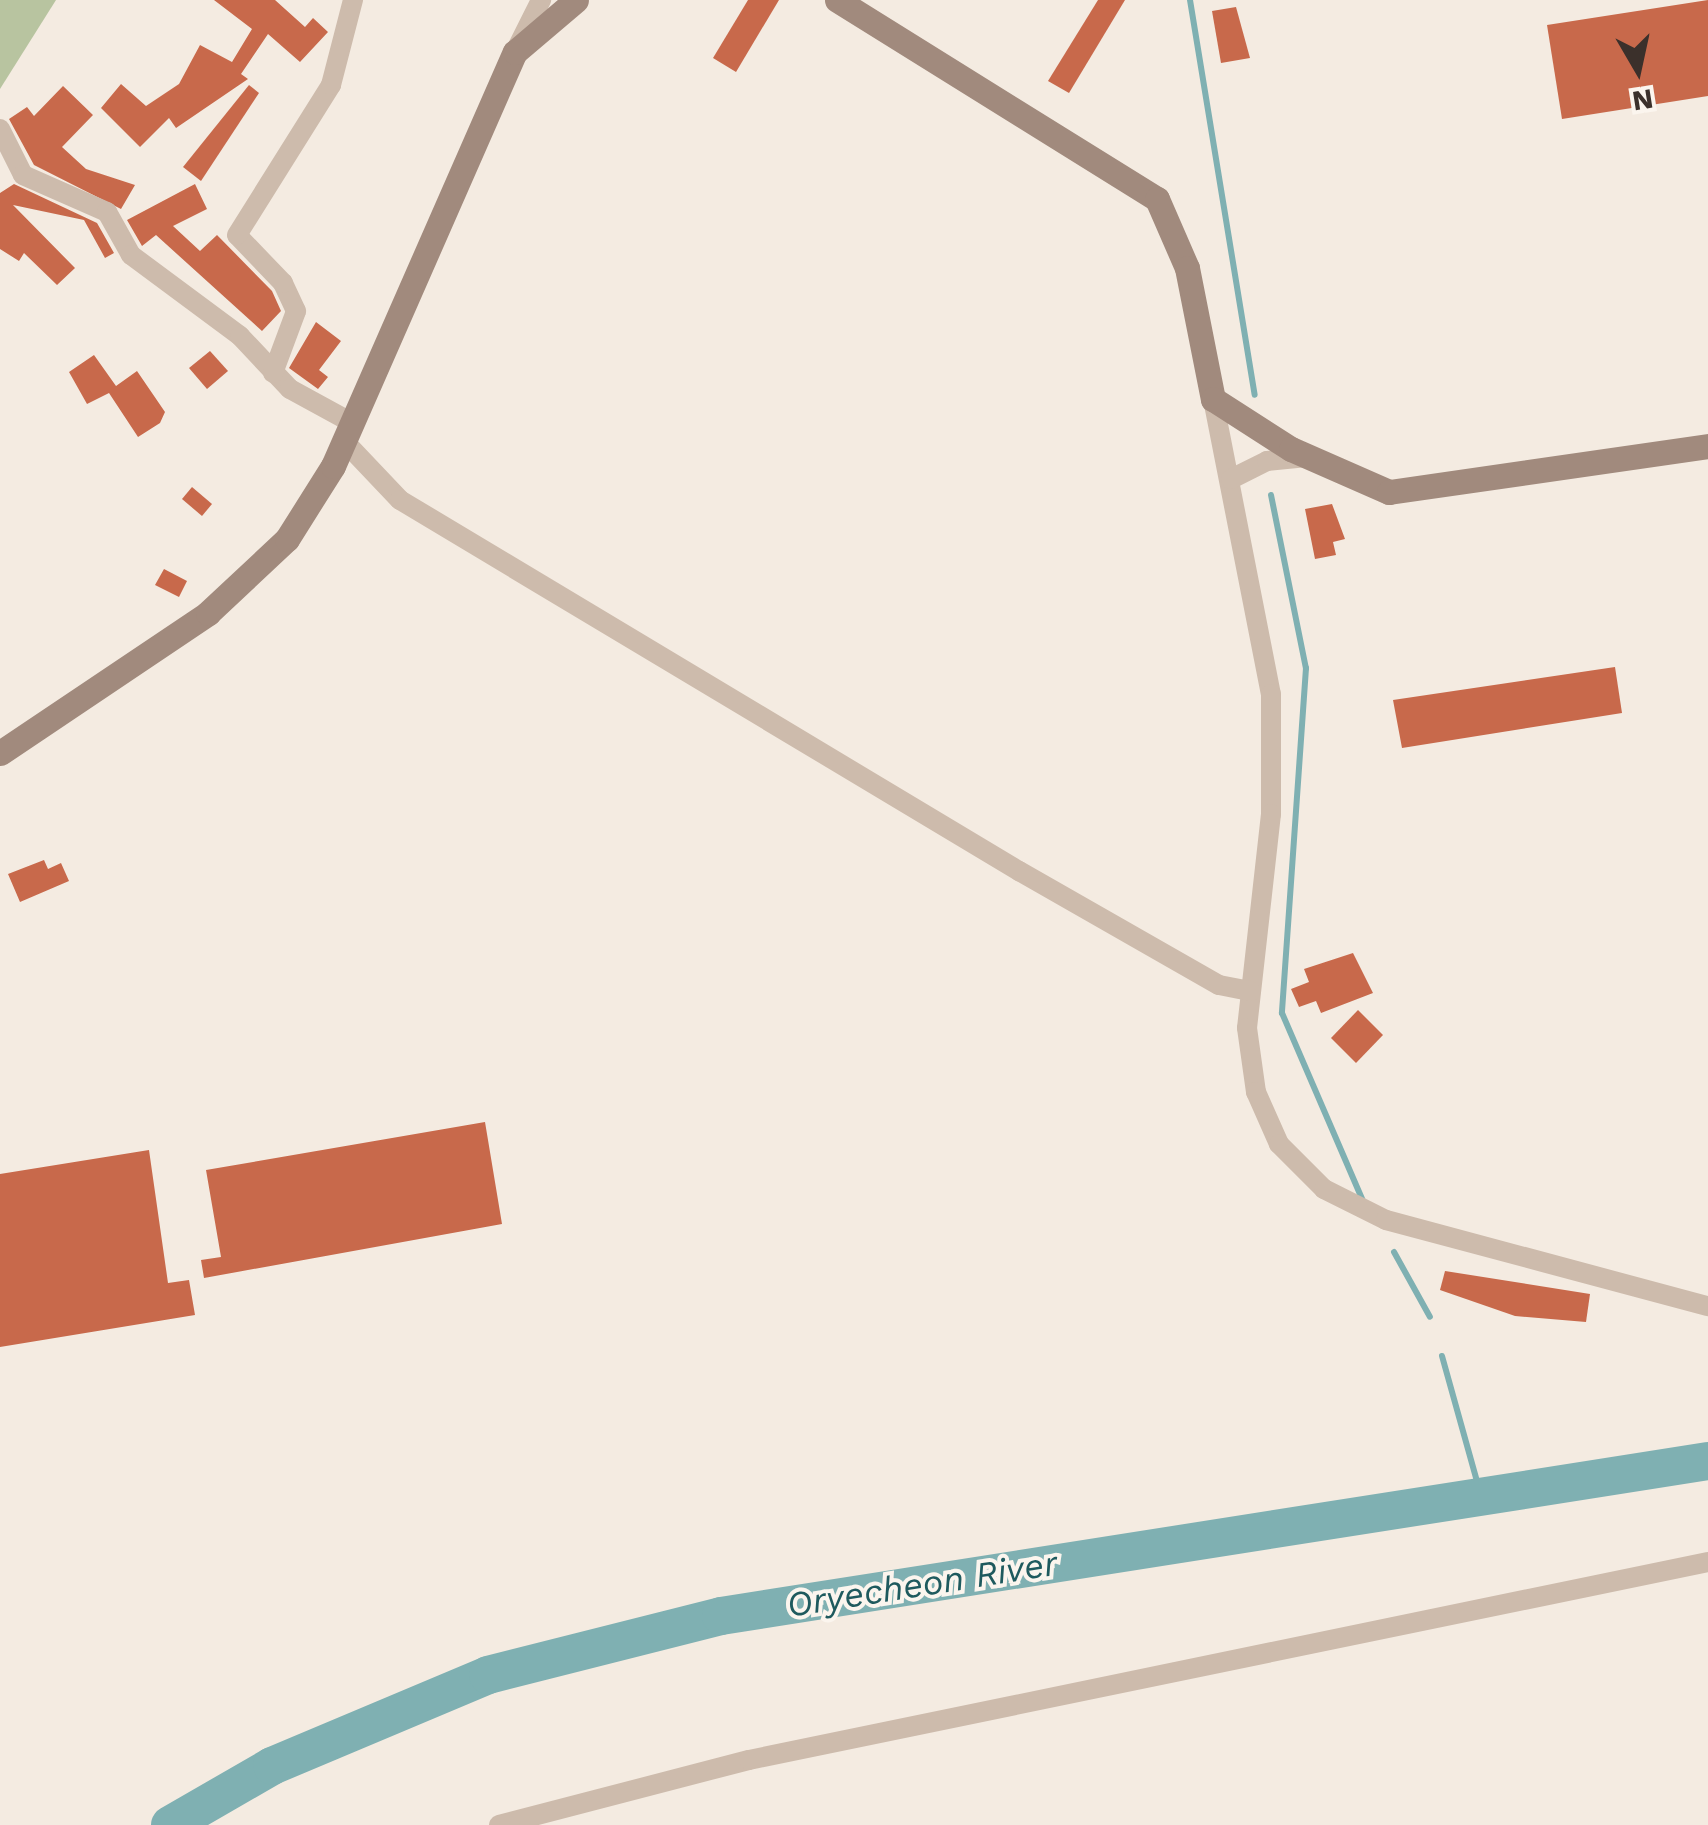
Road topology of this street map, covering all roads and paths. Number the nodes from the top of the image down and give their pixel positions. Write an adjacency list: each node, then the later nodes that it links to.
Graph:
1 (353, 0): 7 (street)
2 (541, 0): 5 (street)
3 (576, 0): 5 (street)
4 (837, 0): 8 (street)
5 (515, 52): 9 (street)
6 (0, 129): 7 (street)
7 (272, 373): 9 (street)
8 (1213, 400): 11 (street); 12 (street)
9 (348, 432): 13 (street); 14 (street)
10 (1708, 446): 11 (street)
11 (1307, 457): 12 (street)
12 (1231, 479): 14 (street)
13 (0, 753)
14 (1250, 991): 15 (street)
15 (1708, 1306)
16 (1708, 1562): 17 (street)
17 (499, 1825)

